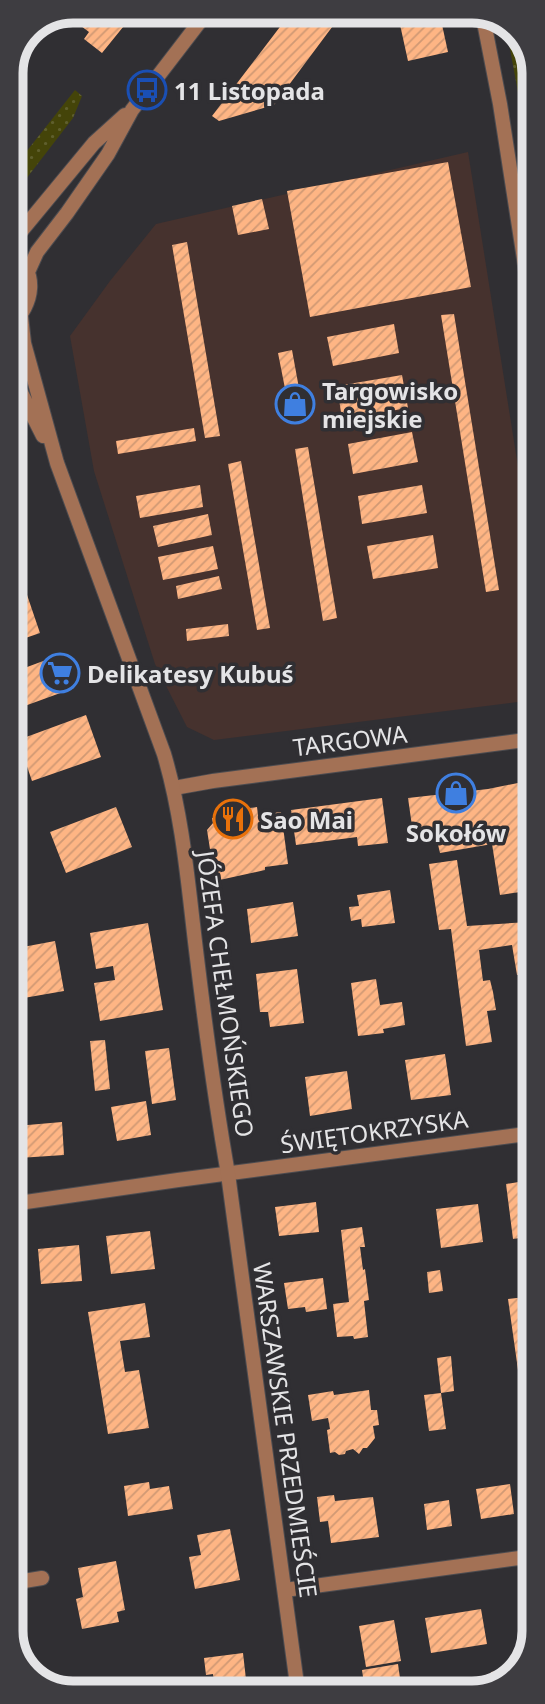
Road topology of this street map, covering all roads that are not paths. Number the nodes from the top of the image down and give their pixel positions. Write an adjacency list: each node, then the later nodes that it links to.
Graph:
1 (199, 23): 3 (street)
2 (484, 24): 5 (street)
3 (132, 110): 4 (street); 7 (street)
4 (23, 228)
5 (522, 246)
6 (23, 263): 7 (street)
7 (28, 272): 8 (street)
8 (23, 311)
9 (23, 340): 11 (street, JÓZEFA CHEŁMOŃSKIEGO)
10 (23, 396): 11 (street, JÓZEFA CHEŁMOŃSKIEGO)
11 (57, 463): 13 (street, JÓZEFA CHEŁMOŃSKIEGO)
12 (522, 740): 13 (street, TARGOWA)
13 (174, 788): 15 (street, JÓZEFA CHEŁMOŃSKIEGO)
14 (522, 1135): 15 (street, ŚWIĘTOKRZYSKA)
15 (228, 1174): 16 (street, ŚWIĘTOKRZYSKA); 20 (street, WARSZAWSKIE PRZEDMIEŚCIE)
16 (23, 1202)
17 (522, 1558): 20 (street)
18 (43, 1578): 19 (street)
19 (23, 1581)
20 (285, 1590): 21 (street, WARSZAWSKIE PRZEDMIEŚCIE)
21 (297, 1681)

